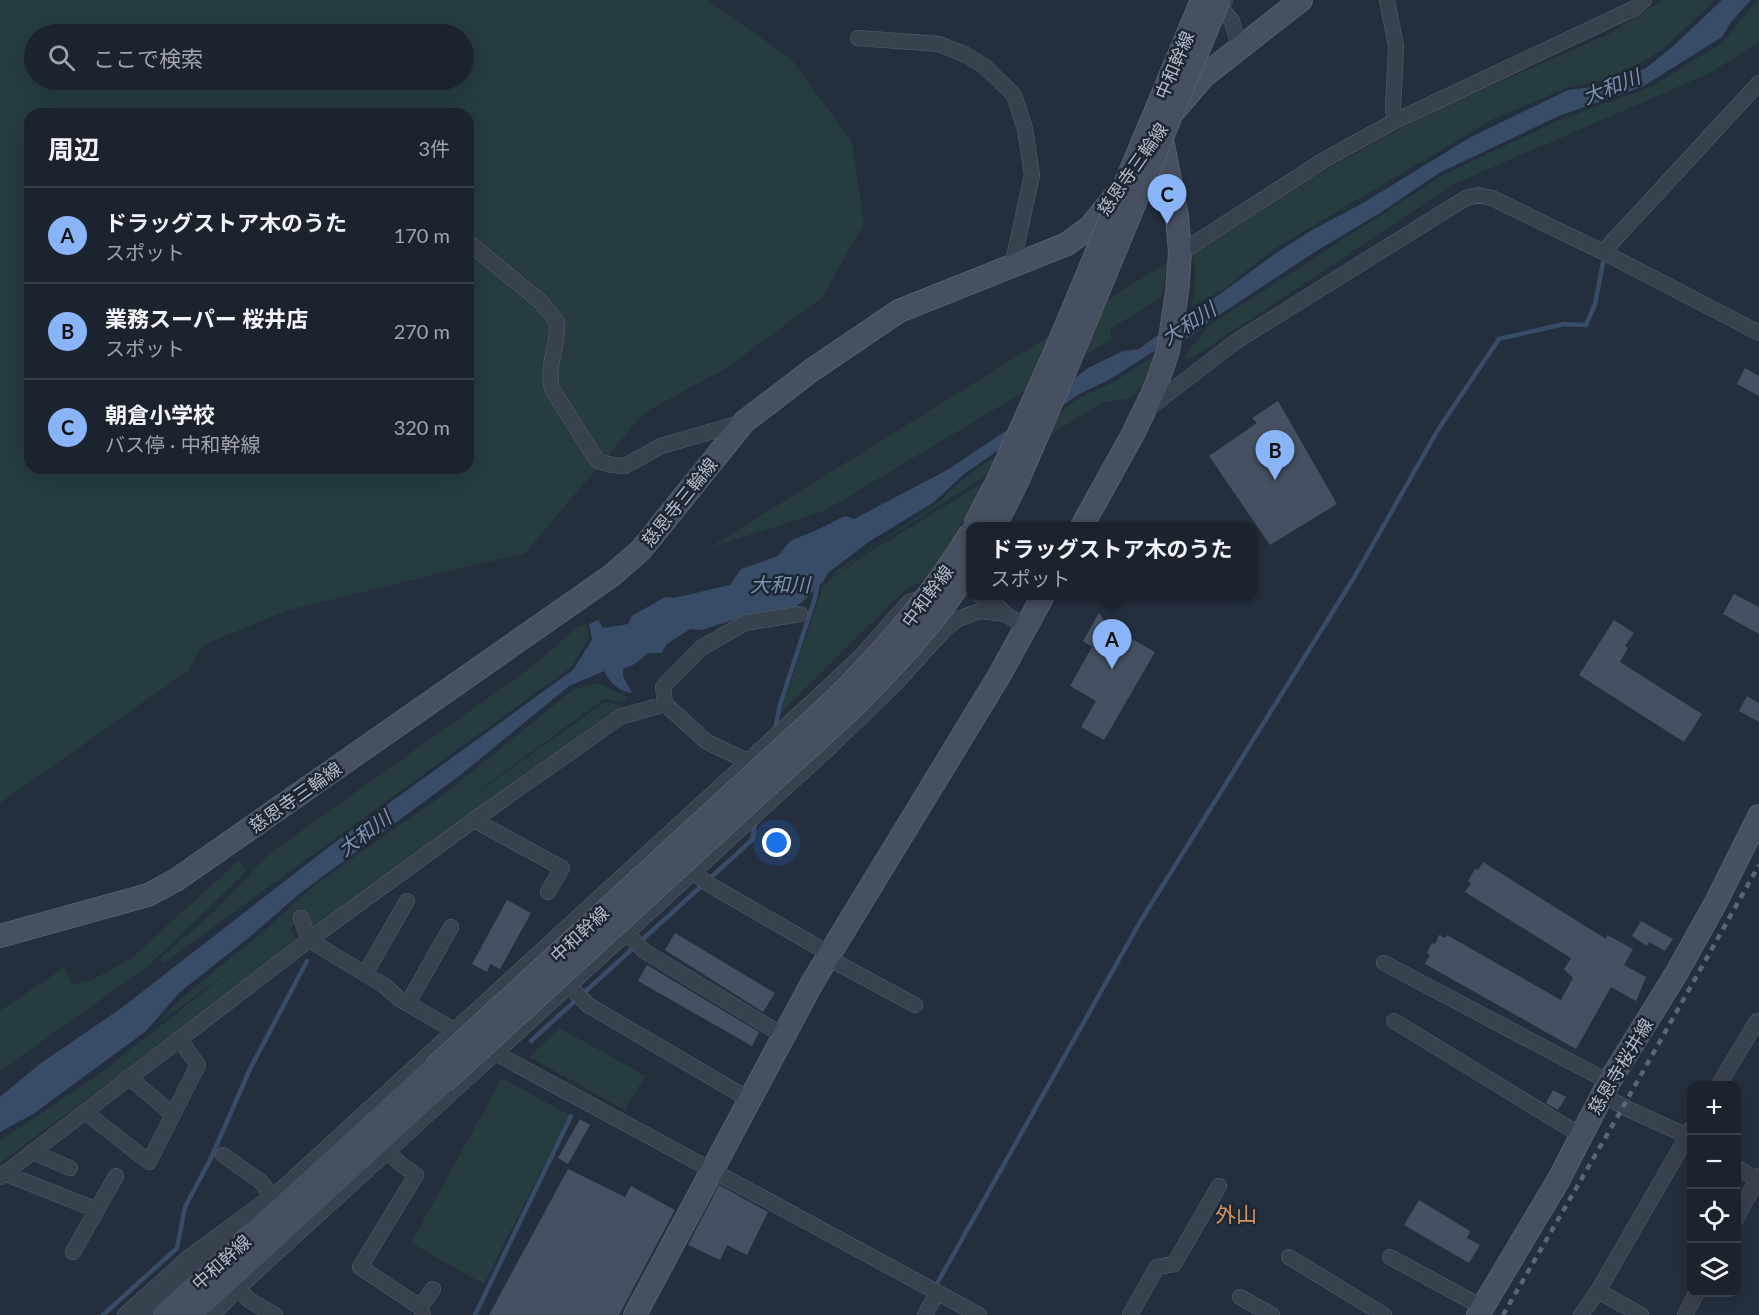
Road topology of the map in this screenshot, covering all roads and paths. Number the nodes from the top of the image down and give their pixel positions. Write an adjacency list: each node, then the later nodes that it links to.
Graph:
1 (1196, 0): 12 (street)
2 (1202, 0): 20 (main road, 中和幹線, bridge)
3 (1220, 0): 21 (main road, 中和幹線, bridge)
4 (1225, 0): 9 (street)
5 (1301, 0): 9 (main road, 慈恩寺三輪線)
6 (1386, 0): 11 (street)
7 (1644, 0): 11 (street)
8 (858, 38): 16 (street)
9 (1239, 47): 12 (main road, 慈恩寺三輪線)
10 (1759, 83): 15 (street)
11 (1395, 121): 14 (street)
12 (1159, 128): 14 (main road); 16 (main road, 慈恩寺三輪線)
13 (474, 247): 19 (street)
14 (1180, 253): 18 (main road)
15 (1609, 255): 17 (street); 18 (street)
16 (1012, 267): 19 (main road, 慈恩寺三輪線)
17 (1759, 333)
18 (1143, 414): 22 (main road)
19 (744, 422): 41 (main road, 慈恩寺三輪線)
20 (976, 522)
21 (997, 522)
22 (1084, 522)
23 (966, 540): 55 (main road, 中和幹線, bridge)
24 (966, 574): 55 (main road, 中和幹線, bridge)
25 (966, 591): 32 (street)
26 (989, 600): 29 (street)
27 (1041, 600): 30 (main road)
28 (800, 614): 31 (street)
29 (1005, 614): 30 (street); 35 (street)
30 (1025, 626): 43 (main road)
31 (665, 704): 32 (street); 34 (street)
32 (747, 761): 51 (street)
33 (1759, 816): 58 (main road, 慈恩寺桜井線)
34 (474, 820): 36 (street); 42 (street)
35 (693, 872): 40 (street); 43 (street)
36 (548, 892)
37 (407, 901): 45 (street)
38 (301, 918): 42 (street)
39 (450, 927): 47 (street)
40 (626, 932): 46 (street); 52 (street)
41 (0, 936)
42 (309, 940): 45 (street); 53 (street)
43 (829, 956): 48 (street); 52 (main road)
44 (1384, 963): 58 (street)
45 (365, 974): 47 (street)
46 (569, 986): 54 (street); 59 (street)
47 (408, 1003): 51 (street)
48 (915, 1005)
49 (1394, 1021): 63 (street)
50 (1759, 1023): 57 (street)
51 (454, 1031): 54 (street); 75 (street)
52 (784, 1036): 59 (main road)
53 (179, 1039): 56 (street); 61 (street)
54 (494, 1053): 65 (street); 70 (street)
55 (439, 1075): 75 (main road, 中和幹線); 89 (main road, 中和幹線)
56 (129, 1077): 60 (street); 61 (street)
57 (1721, 1081)
58 (1605, 1088): 62 (street); 63 (main road, 慈恩寺桜井線)
59 (750, 1100): 70 (main road)
60 (85, 1112): 61 (street); 66 (street)
61 (173, 1115)
62 (1687, 1133)
63 (1580, 1135): 88 (main road, 慈恩寺桜井線)
64 (1689, 1135): 83 (street)
65 (389, 1151): 81 (street); 87 (street)
66 (32, 1152): 68 (street); 71 (street)
67 (223, 1155): 75 (street)
68 (70, 1168)
69 (1741, 1169): 73 (street)
70 (711, 1171): 84 (street); 94 (main road)
71 (2, 1175): 76 (street)
72 (116, 1176): 76 (street)
73 (1758, 1179): 77 (street)
74 (1219, 1186): 97 (street)
75 (277, 1201): 90 (street); 91 (street); 92 (main road, 中和幹線)
76 (97, 1210): 78 (street)
77 (1741, 1211)
78 (73, 1252)
79 (1289, 1257): 99 (street)
80 (1390, 1257): 88 (street)
81 (238, 1288): 89 (street); 93 (street)
82 (433, 1289): 87 (street)
83 (1598, 1291): 100 (street); 101 (street)
84 (935, 1292): 95 (street); 96 (street)
85 (1240, 1296): 98 (street)
86 (1695, 1297): 102 (street)
87 (422, 1311)
88 (1480, 1311)
89 (197, 1314)
90 (125, 1315)
91 (142, 1315)
92 (164, 1315)
93 (275, 1315)
94 (635, 1315)
95 (924, 1315)
96 (979, 1315)
97 (1130, 1315)
98 (1272, 1315)
99 (1384, 1315)
100 (1581, 1315)
101 (1641, 1315)
102 (1685, 1315)

